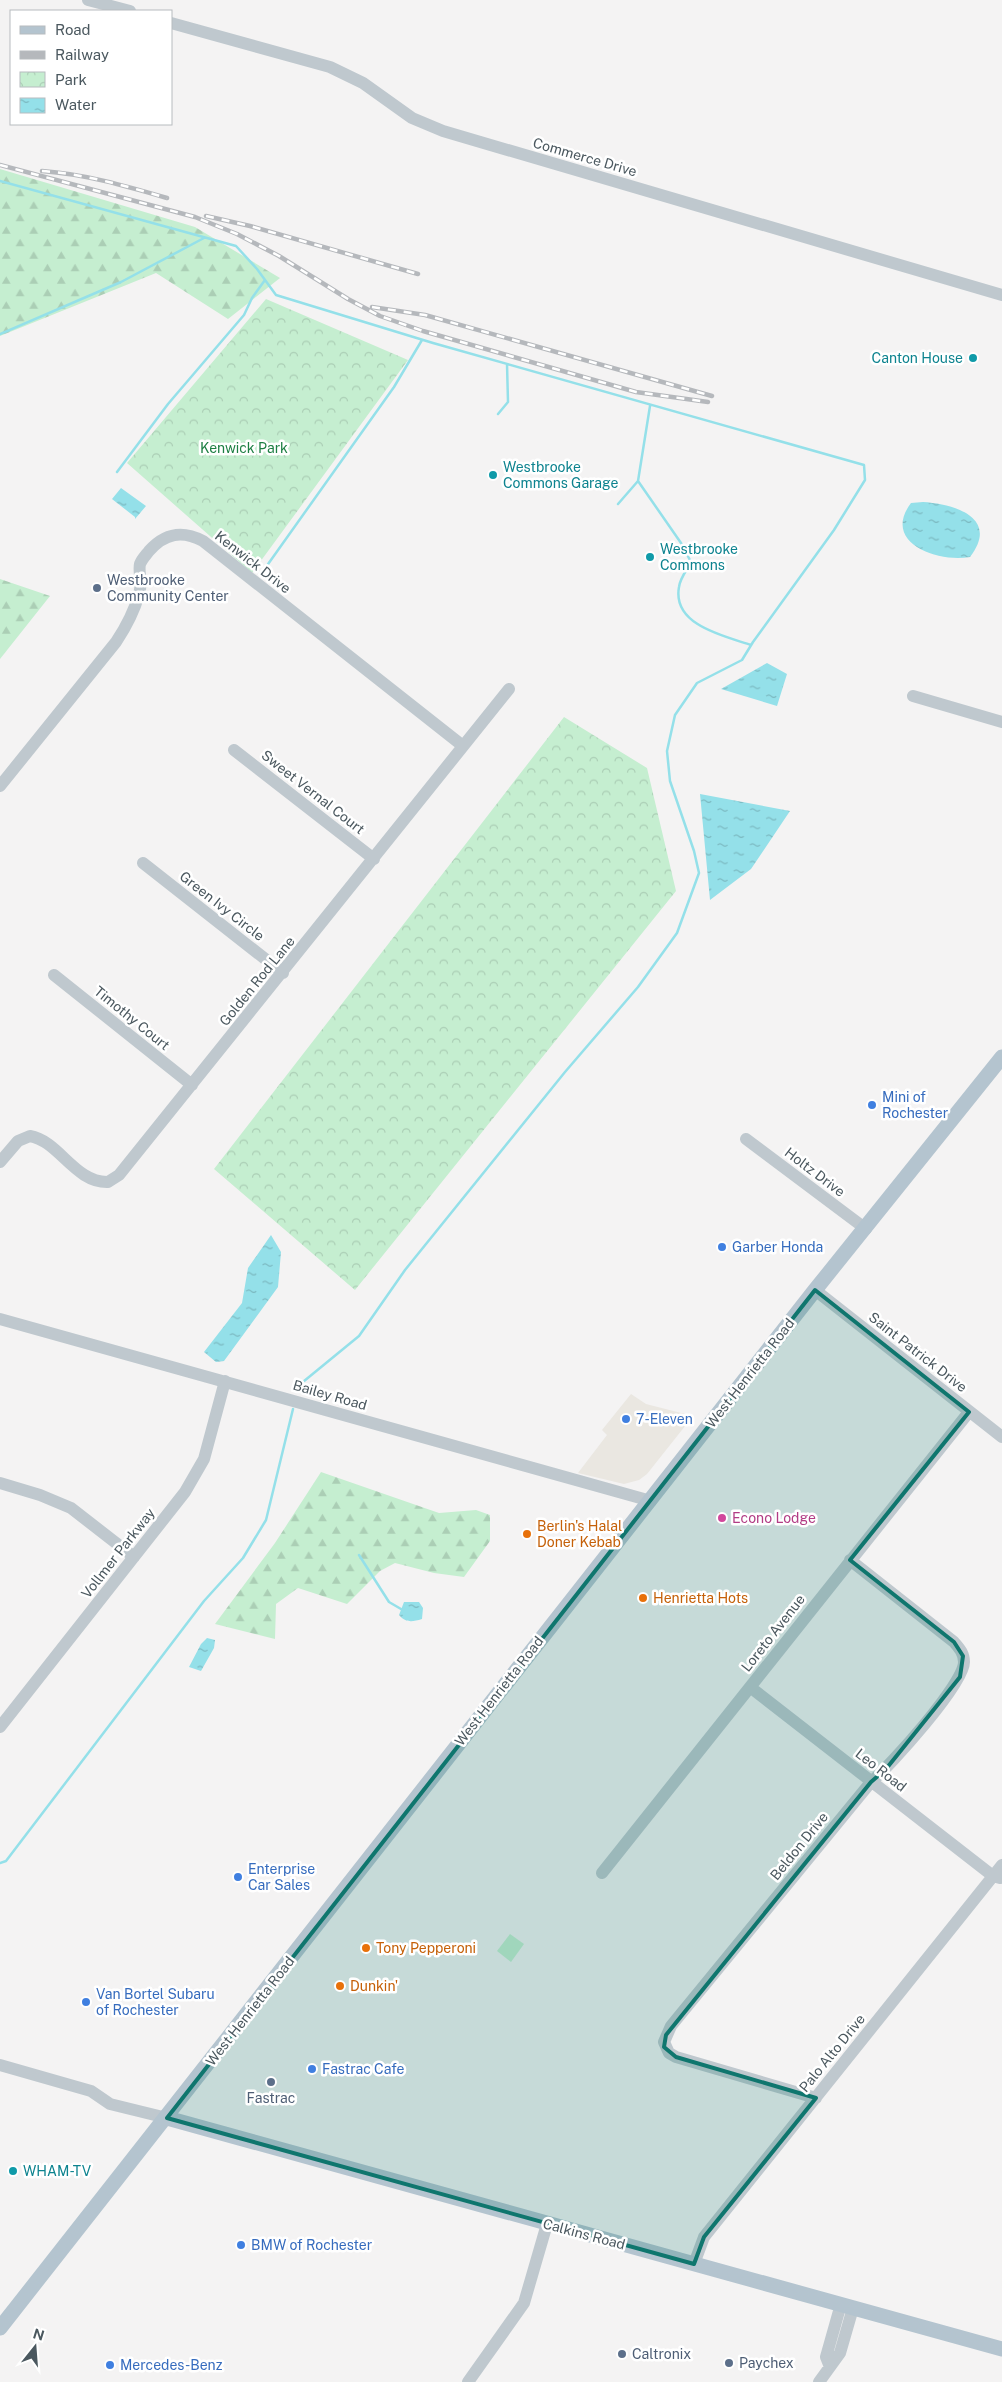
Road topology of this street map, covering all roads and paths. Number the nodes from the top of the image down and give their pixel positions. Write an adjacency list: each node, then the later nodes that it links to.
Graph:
1 (88, 0): 2 (street)
2 (126, 10)
3 (172, 23): 4 (street, Commerce Drive)
4 (1002, 295)
5 (509, 689): 8 (street, Golden Rod Lane)
6 (913, 696): 7 (street)
7 (1002, 722)
8 (463, 746): 10 (street, Kenwick Drive); 11 (street, Golden Rod Lane)
9 (234, 750): 11 (street, Sweet Vernal Court)
10 (0, 786)
11 (374, 859): 13 (street, Golden Rod Lane)
12 (143, 863): 13 (street, Green Ivy Circle)
13 (283, 973): 16 (street, Golden Rod Lane)
14 (54, 975): 16 (street, Timothy Court)
15 (1002, 1057): 19 (main road, West Henrietta Road)
16 (192, 1085): 18 (street, Golden Rod Lane)
17 (746, 1140): 19 (street, Holtz Drive)
18 (0, 1162)
19 (866, 1229): 20 (main road, West Henrietta Road)
20 (815, 1290): 23 (street, Saint Patrick Drive); 26 (main road, West Henrietta Road)
21 (0, 1319): 22 (street, Bailey Road)
22 (225, 1381): 26 (street, Bailey Road); 27 (street, Vollmer Parkway)
23 (969, 1412): 24 (street, Saint Patrick Drive); 28 (street, Loreto Avenue)
24 (1002, 1437)
25 (0, 1484): 27 (street)
26 (651, 1501): 37 (main road, West Henrietta Road)
27 (134, 1557): 30 (street, Vollmer Parkway)
28 (850, 1560): 29 (street, Loreto Avenue); 31 (street, Beldon Drive)
29 (750, 1688): 31 (street, Leo Road); 33 (street, Loreto Avenue)
30 (0, 1727)
31 (871, 1782): 34 (street, Leo Road); 36 (street, Beldon Drive)
32 (1002, 1865): 34 (street, Palo Alto Drive)
33 (602, 1873)
34 (998, 1878): 36 (street, Palo Alto Drive)
35 (0, 2064): 37 (street)
36 (816, 2098): 39 (street, Palo Alto Drive)
37 (167, 2118): 38 (main road, Calkins Road); 41 (main road, West Henrietta Road)
38 (547, 2224): 39 (main road, Calkins Road); 43 (street)
39 (694, 2264): 40 (main road, Calkins Road)
40 (847, 2306): 42 (main road, Calkins Road); 44 (street)
41 (0, 2328)
42 (1002, 2349)
43 (468, 2382)
44 (819, 2382)

